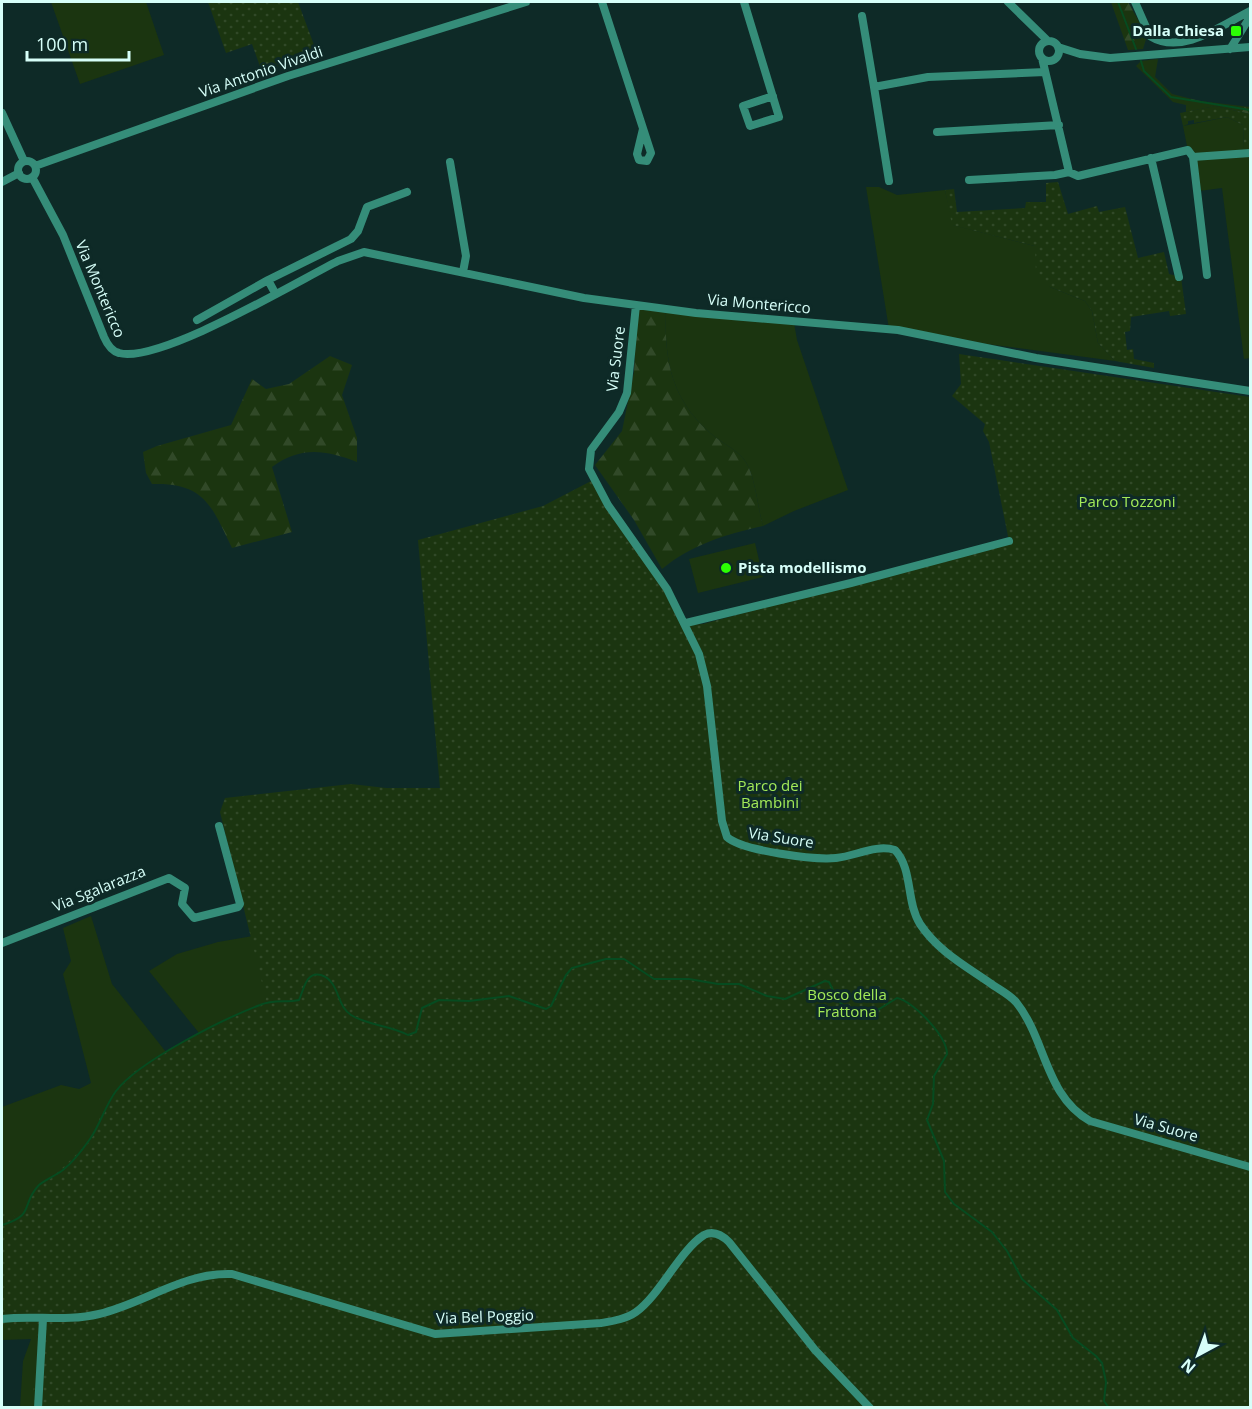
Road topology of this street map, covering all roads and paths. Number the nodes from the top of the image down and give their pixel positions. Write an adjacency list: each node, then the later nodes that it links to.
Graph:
1 (526, 2): 6 (street, Via Antonio Vivaldi)
2 (602, 2): 23 (street)
3 (744, 2): 20 (street)
4 (1008, 2): 10 (street)
5 (1135, 2): 7 (street)
6 (496, 6): 30 (street, Via Antonio Vivaldi)
7 (1251, 11)
8 (862, 16): 19 (street)
9 (1251, 17): 11 (street)
10 (1032, 27): 12 (street); 17 (street)
11 (1245, 29): 13 (street); 15 (street)
12 (1048, 41): 14 (street); 17 (street)
13 (1251, 46): 15 (street)
14 (1058, 47): 16 (street); 17 (street)
15 (1230, 49): 16 (street)
16 (1080, 54): 17 (street)
17 (1046, 56): 18 (street)
18 (1041, 71): 19 (street); 22 (street)
19 (873, 87): 35 (street)
20 (773, 96): 20 (street)
21 (2, 113): 28 (street)
22 (1059, 125): 24 (street); 31 (street)
23 (643, 129)
24 (937, 132)
25 (1251, 153): 26 (street)
26 (1191, 154): 27 (street); 39 (street)
27 (1151, 158): 31 (street); 40 (street)
28 (24, 161): 30 (street); 32 (street)
29 (450, 162): 38 (street)
30 (35, 166): 33 (street)
31 (1069, 172): 34 (street)
32 (19, 173): 33 (street); 36 (street)
33 (32, 177): 42 (street, Via Montericco)
34 (969, 180)
35 (889, 181)
36 (2, 182)
37 (406, 192): 41 (street)
38 (463, 273): 42 (street, Via Montericco); 43 (street, Via Montericco)
39 (1207, 275)
40 (1179, 277)
41 (268, 280): 42 (street); 44 (street)
42 (275, 293)
43 (636, 305): 45 (street, Via Montericco); 47 (street, Via Suore)
44 (197, 320)
45 (1251, 391)
46 (1009, 541): 47 (street)
47 (686, 623): 50 (street, Via Suore)
48 (219, 826): 49 (street, Via Sgalarazza)
49 (2, 943)
50 (1251, 1167)
51 (2, 1319): 52 (street, Via Bel Poggio)
52 (43, 1319): 53 (street); 54 (street, Via Bel Poggio)
53 (38, 1407)
54 (870, 1407)

